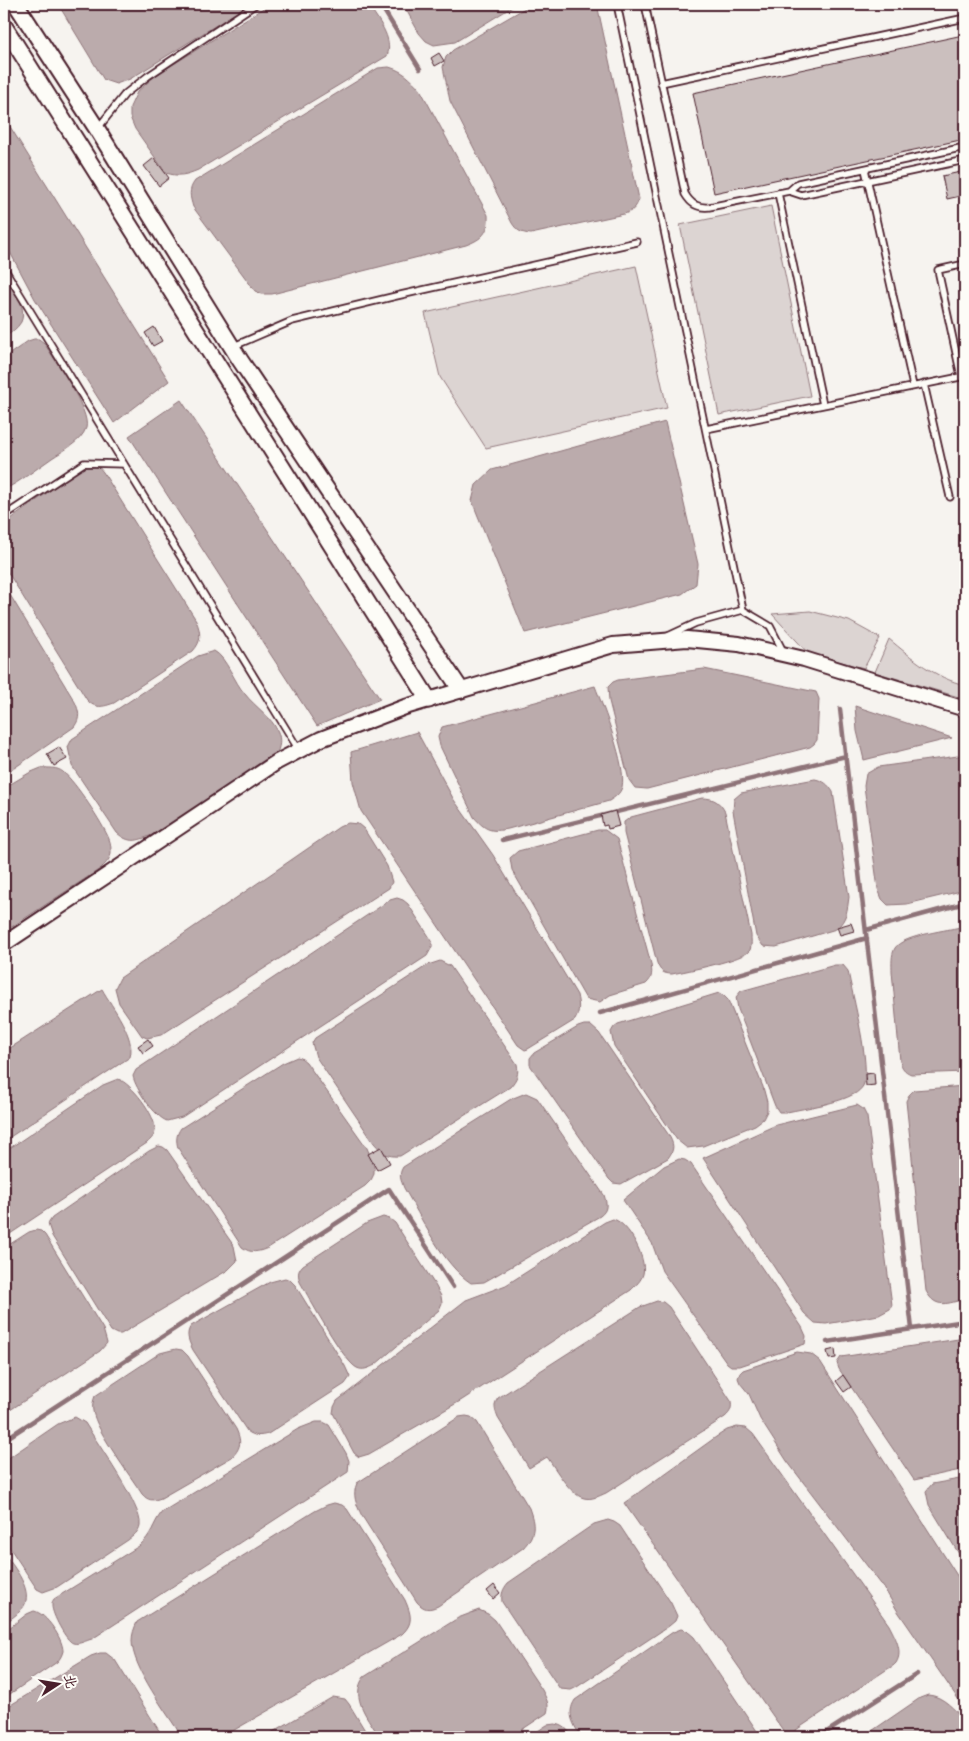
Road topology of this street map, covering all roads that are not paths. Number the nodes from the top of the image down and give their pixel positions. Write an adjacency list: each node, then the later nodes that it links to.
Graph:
1 (16, 4): 8 (main road)
2 (256, 4): 8 (lane)
3 (617, 4): 23 (lane)
4 (645, 4): 7 (lane)
5 (965, 18): 7 (lane)
6 (4, 26): 31 (main road)
7 (662, 83): 14 (lane)
8 (97, 129): 18 (main road)
9 (965, 147): 11 (lane)
10 (965, 160): 12 (lane)
11 (865, 169): 12 (lane); 13 (lane)
12 (868, 180): 13 (lane); 21 (lane)
13 (789, 191): 14 (lane)
14 (778, 193): 22 (lane)
15 (637, 242): 18 (lane)
16 (965, 264): 19 (lane)
17 (4, 268): 24 (lane)
18 (232, 347): 30 (main road)
19 (963, 376): 20 (lane)
20 (924, 384): 21 (lane); 25 (lane)
21 (913, 386): 22 (lane)
22 (823, 405): 23 (lane)
23 (706, 429): 27 (lane)
24 (124, 464): 26 (lane); 33 (lane)
25 (950, 497)
26 (4, 516)
27 (742, 610): 28 (lane); 29 (lane)
28 (656, 641): 29 (street); 30 (street)
29 (785, 655): 32 (street)
30 (461, 690): 31 (street)
31 (429, 700): 33 (street)
32 (965, 709)
33 (299, 750): 34 (street)
34 (4, 944)

